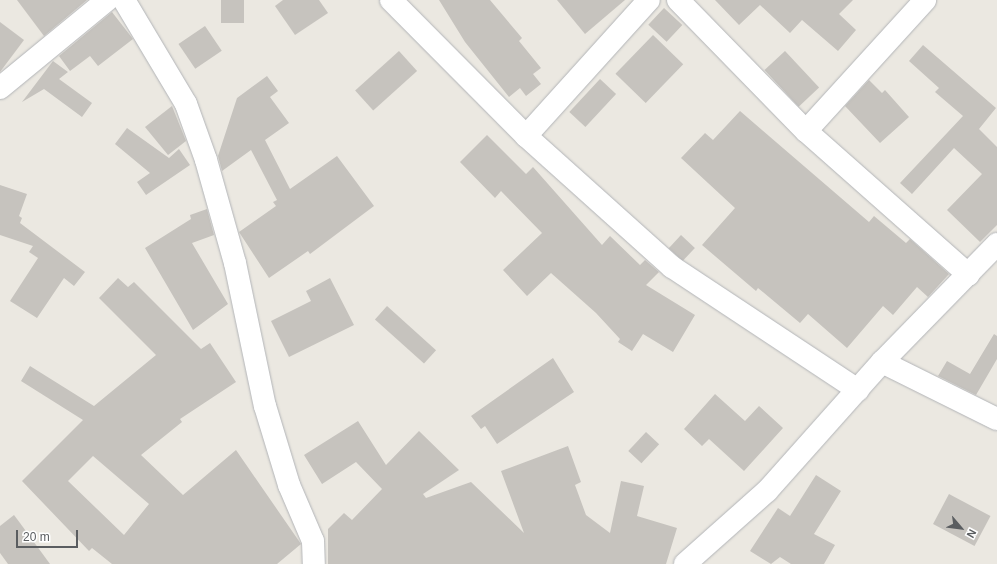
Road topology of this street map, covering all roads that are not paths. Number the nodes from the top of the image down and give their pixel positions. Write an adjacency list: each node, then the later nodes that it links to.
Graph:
1 (107, 0): 7 (street)
2 (124, 0): 15 (street)
3 (391, 0): 9 (street)
4 (649, 0): 9 (street)
5 (678, 0): 8 (street)
6 (925, 0): 8 (street)
7 (0, 88)
8 (806, 131): 11 (street)
9 (526, 136): 13 (street)
10 (997, 244): 11 (street)
11 (969, 274): 12 (street)
12 (882, 362): 13 (street); 14 (street)
13 (858, 390): 16 (street)
14 (997, 419)
15 (314, 564)
16 (685, 564)

